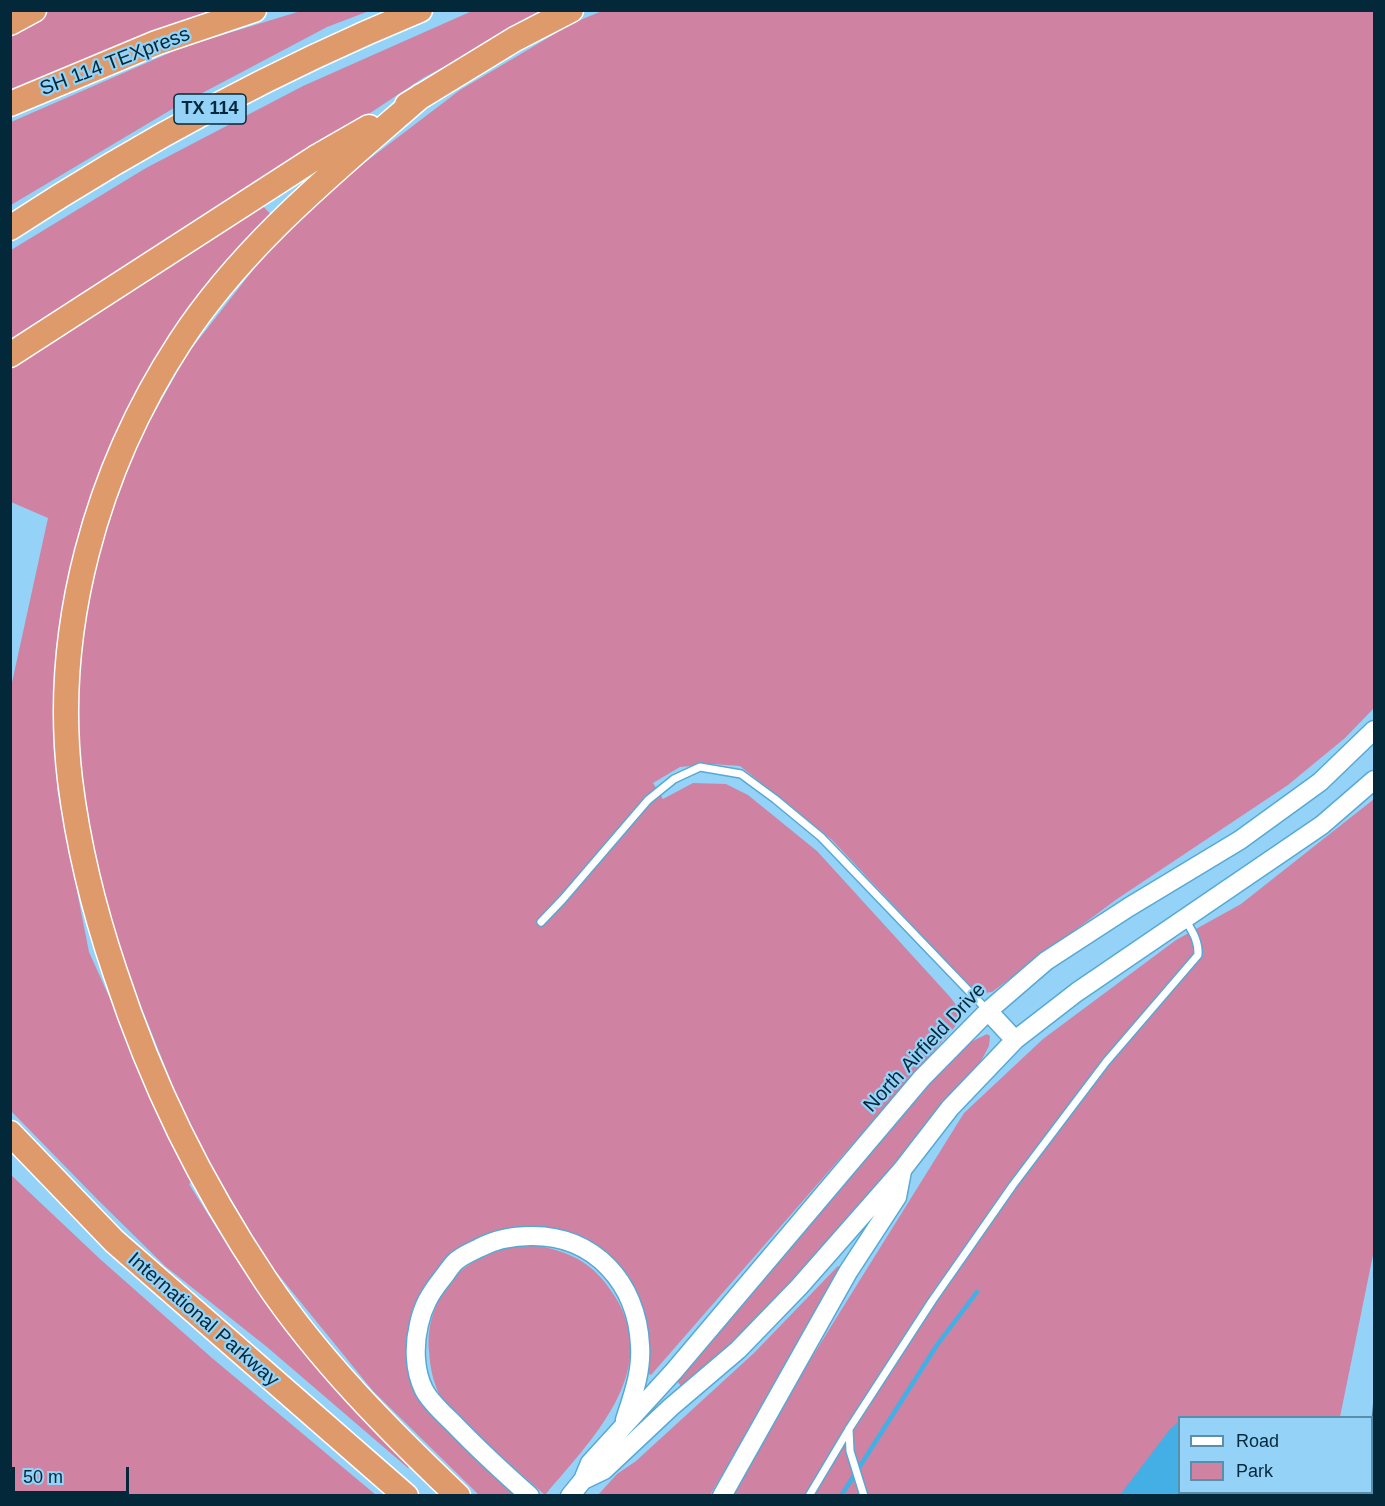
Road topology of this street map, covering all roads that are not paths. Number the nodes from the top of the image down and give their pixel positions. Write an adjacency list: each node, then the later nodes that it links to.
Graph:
1 (34, 10): 5 (highway)
2 (254, 10): 7 (highway, SH 114 TEXpress)
3 (420, 10): 8 (highway, TX 114)
4 (572, 10): 6 (highway)
5 (10, 23)
6 (422, 96): 9 (highway); 22 (highway)
7 (10, 104)
8 (10, 228)
9 (10, 355)
10 (1374, 730): 14 (main road, North Airfield Drive)
11 (1374, 780): 12 (main road, North Airfield Drive)
12 (1185, 919): 15 (main road, North Airfield Drive); 19 (lane)
13 (541, 922): 14 (lane)
14 (987, 1011): 15 (main road); 18 (main road, North Airfield Drive)
15 (1015, 1040): 17 (main road, North Airfield Drive)
16 (10, 1134): 21 (highway, International Parkway)
17 (902, 1170): 20 (main road, North Airfield Drive); 25 (main road)
18 (623, 1426): 20 (main road, North Airfield Drive); 23 (main road)
19 (849, 1429): 26 (lane); 27 (lane)
20 (583, 1480): 24 (main road, North Airfield Drive)
21 (406, 1496)
22 (458, 1496)
23 (530, 1496)
24 (570, 1496)
25 (722, 1496)
26 (809, 1496)
27 (864, 1496)

